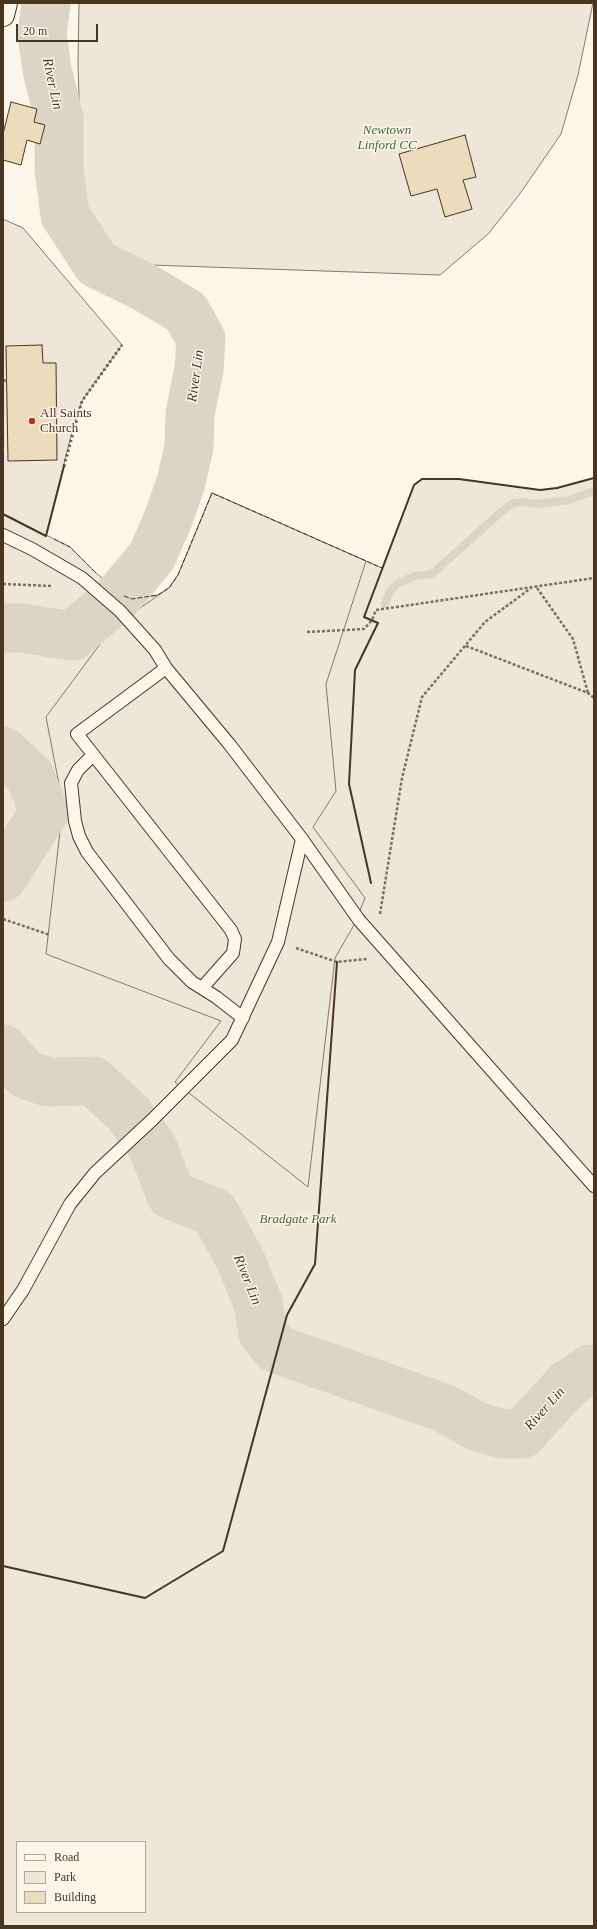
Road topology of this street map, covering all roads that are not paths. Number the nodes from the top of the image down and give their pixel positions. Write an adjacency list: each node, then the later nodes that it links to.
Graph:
1 (6, 3): 2 (street)
2 (3, 15)
3 (3, 535): 4 (lane)
4 (166, 668): 5 (lane); 6 (lane)
5 (93, 755): 7 (lane); 7 (lane)
6 (302, 839): 8 (lane); 9 (lane)
7 (202, 988): 8 (lane)
8 (243, 1018): 10 (lane)
9 (594, 1186)
10 (3, 1319)

